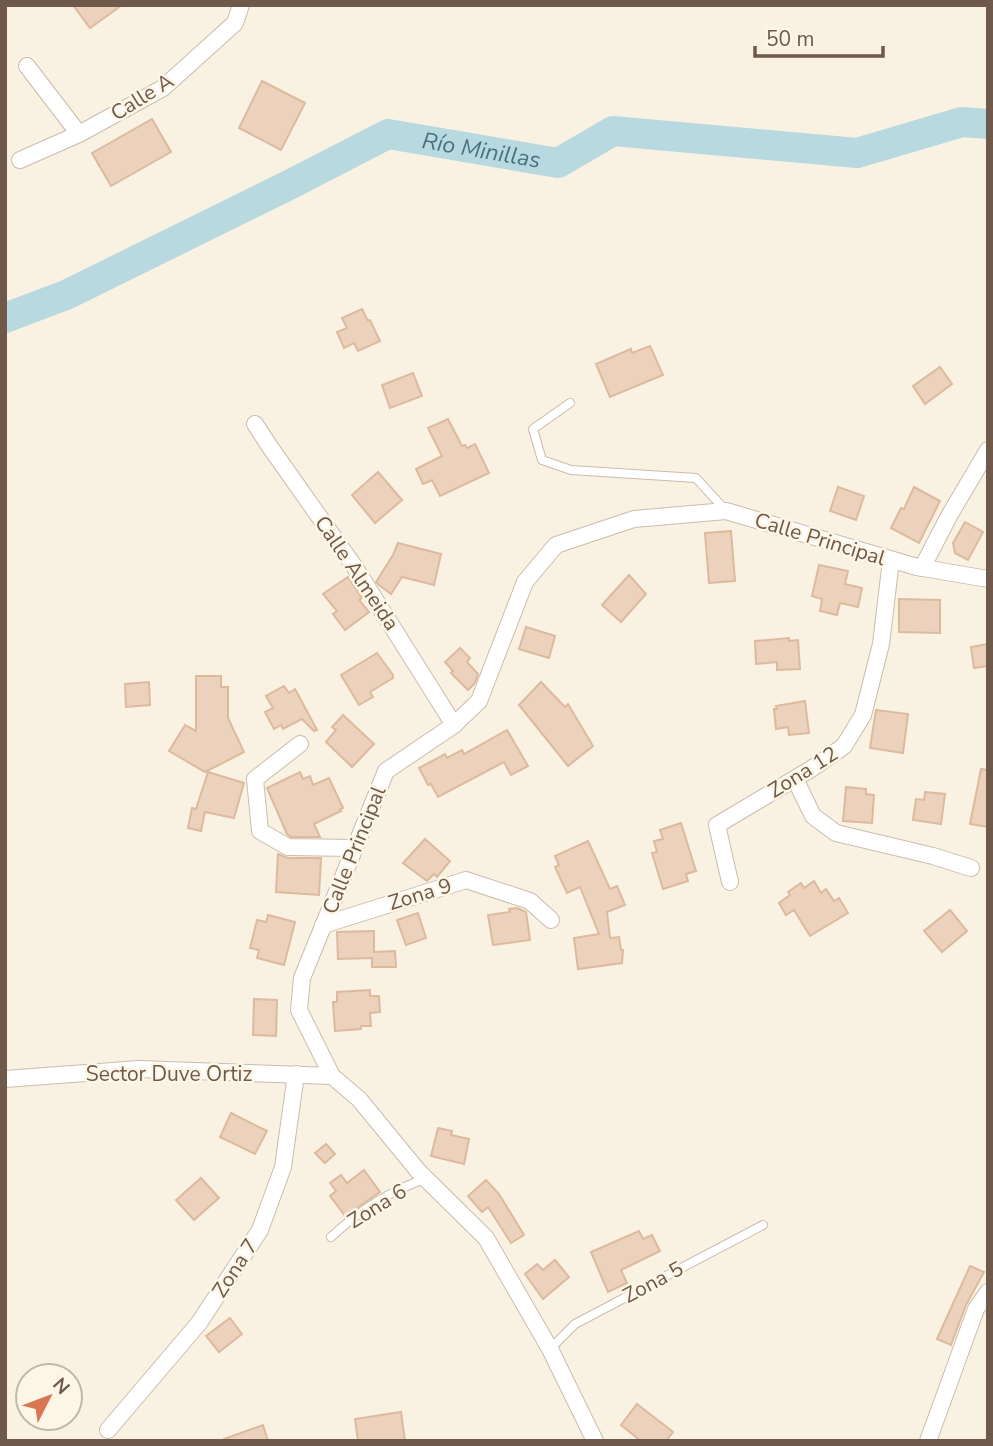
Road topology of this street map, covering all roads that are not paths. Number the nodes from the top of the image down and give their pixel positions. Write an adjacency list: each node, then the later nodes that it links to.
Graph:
1 (241, 5): 3 (street, Calle A)
2 (27, 66): 3 (street)
3 (79, 134): 4 (street, Calle A)
4 (20, 160)
5 (570, 403): 8 (lane)
6 (256, 424): 12 (street, Calle Almeida)
7 (988, 450): 10 (street)
8 (726, 511): 9 (street, Calle Principal); 12 (street, Calle Principal)
9 (891, 560): 10 (street, Calle Principal); 14 (street, Zona 12)
10 (922, 568): 11 (street, Calle Principal)
11 (988, 579)
12 (454, 725): 15 (street, Calle Principal)
13 (300, 744): 15 (street)
14 (795, 779): 16 (street); 17 (street, Zona 12)
15 (355, 848): 19 (street, Calle Principal)
16 (971, 868)
17 (730, 882)
18 (551, 920): 19 (street, Zona 9)
19 (323, 925): 21 (street, Calle Principal)
20 (296, 1074): 21 (street, Sector Duve Ortiz); 22 (street, Sector Duve Ortiz); 28 (street, Zona 7)
21 (332, 1076): 23 (street, Calle Principal)
22 (5, 1079)
23 (425, 1179): 25 (lane, Zona 6); 27 (street, Calle Principal)
24 (763, 1225): 27 (lane, Zona 5)
25 (331, 1237)
26 (988, 1292): 30 (street)
27 (550, 1349): 29 (street, Calle Principal)
28 (108, 1430)
29 (595, 1441)
30 (928, 1441)

